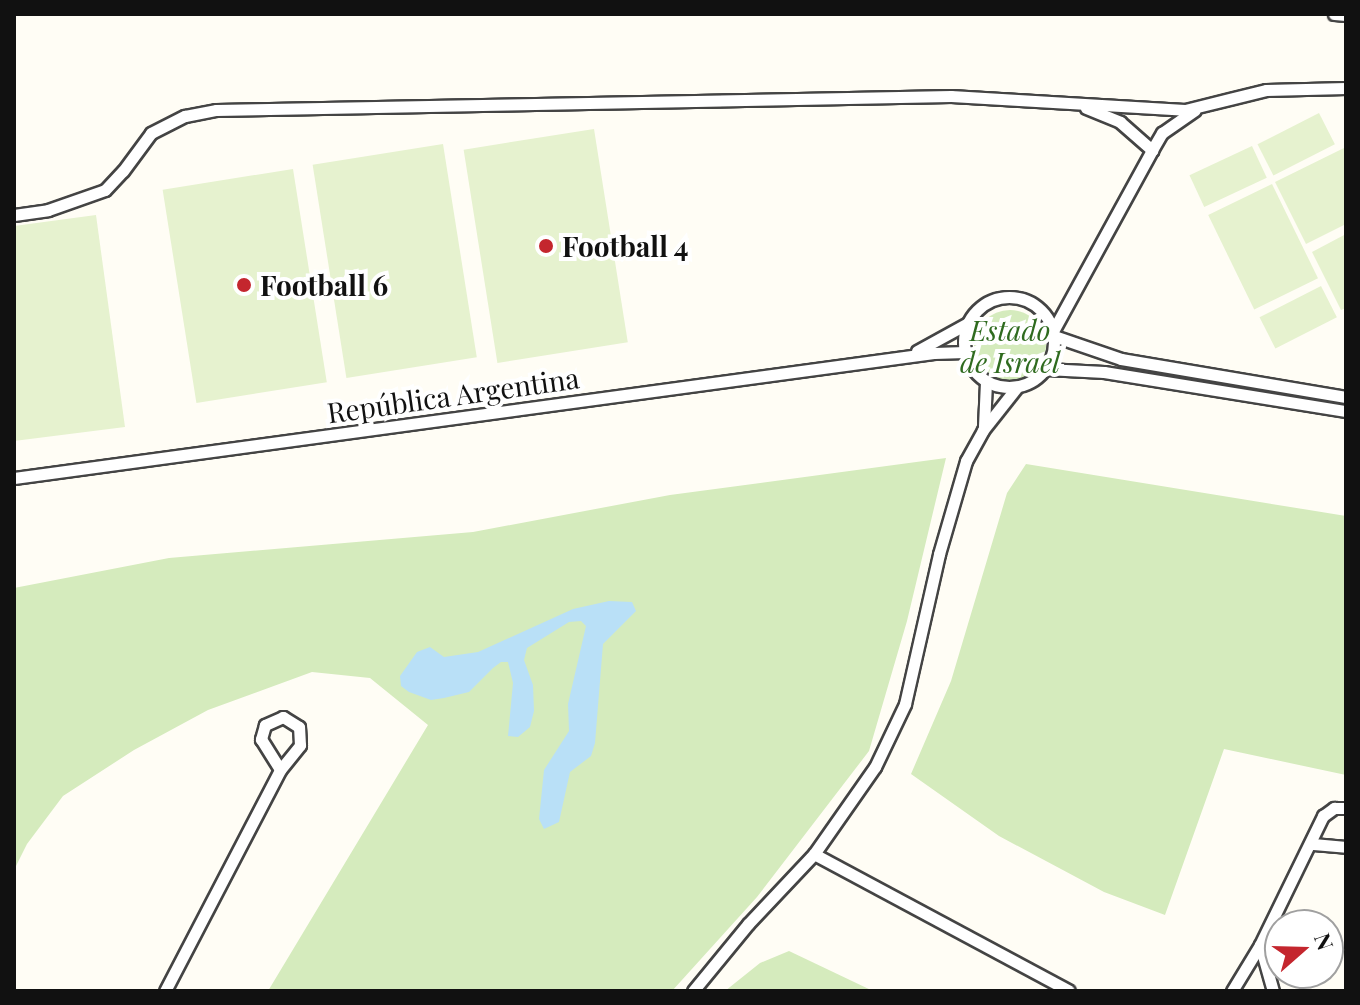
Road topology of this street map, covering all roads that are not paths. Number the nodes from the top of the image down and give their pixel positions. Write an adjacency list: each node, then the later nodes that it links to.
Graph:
1 (1334, 14): 2 (street)
2 (1346, 15)
3 (1346, 88): 5 (street)
4 (1066, 102): 5 (street); 6 (street); 7 (street)
5 (1201, 106): 6 (street)
6 (1152, 150): 9 (street)
7 (14, 215)
8 (968, 323): 9 (street); 10 (street); 11 (street, República Argentina)
9 (1054, 333): 12 (street); 13 (street)
10 (965, 352): 11 (street, República Argentina); 14 (street)
11 (898, 359): 20 (street, República Argentina)
12 (1046, 369): 15 (street); 16 (street)
13 (1204, 372): 16 (street); 17 (street)
14 (986, 382): 15 (street); 19 (street)
15 (1017, 387): 19 (street)
16 (1202, 387): 18 (street)
17 (1346, 397)
18 (1346, 411)
19 (983, 430): 25 (street)
20 (14, 478)
21 (280, 770): 21 (street); 27 (street)
22 (1346, 808): 23 (street)
23 (1313, 844): 24 (street); 26 (street)
24 (1346, 847)
25 (814, 854): 28 (street); 29 (street)
26 (1260, 945): 30 (street); 31 (street)
27 (165, 991)
28 (693, 991)
29 (1069, 991)
30 (1232, 991)
31 (1273, 991)

